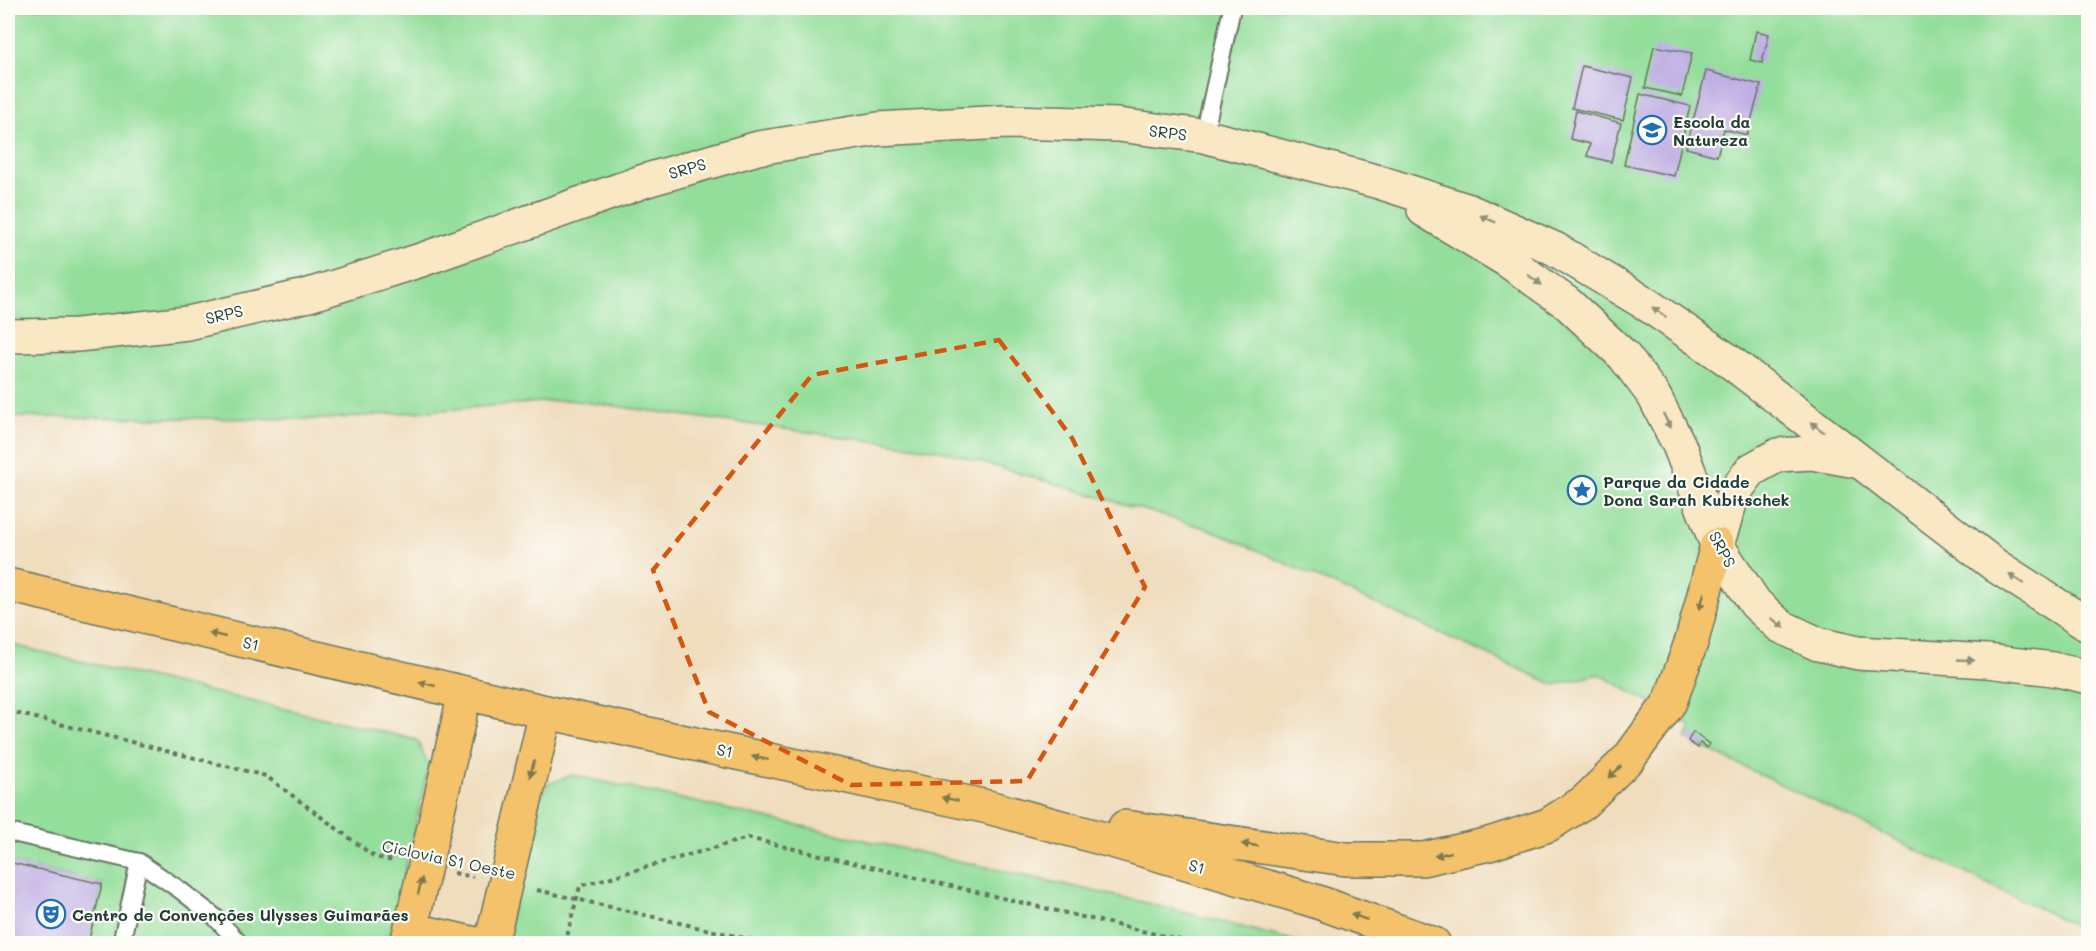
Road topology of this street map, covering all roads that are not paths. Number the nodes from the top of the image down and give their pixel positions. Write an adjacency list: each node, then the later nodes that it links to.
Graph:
1 (1233, 8): 2 (lane)
2 (1204, 136): 3 (main road, SRPS); 4 (main road, SRPS)
3 (1379, 182): 5 (main road, SRPS, one-way to 3); 6 (main road, SRPS, one-way to 6)
4 (8, 336)
5 (1863, 462): 6 (main road); 8 (main road, SRPS, one-way to 5)
6 (1717, 545): 9 (main road, SRPS, one-way to 9); 12 (highway, one-way to 12)
7 (8, 585): 10 (highway, S1, one-way to 7)
8 (2088, 625)
9 (2088, 677)
10 (465, 693): 11 (highway, S1); 15 (highway, one-way to 10)
11 (546, 712): 12 (highway, S1, one-way to 11); 19 (highway, one-way to 19)
12 (988, 807): 20 (highway, S1, one-way to 12)
13 (8, 832): 14 (lane)
14 (139, 862): 16 (lane); 17 (lane)
15 (409, 936): 18 (highway)
16 (122, 944)
17 (240, 944)
18 (476, 944)
19 (491, 944)
20 (1434, 944)

